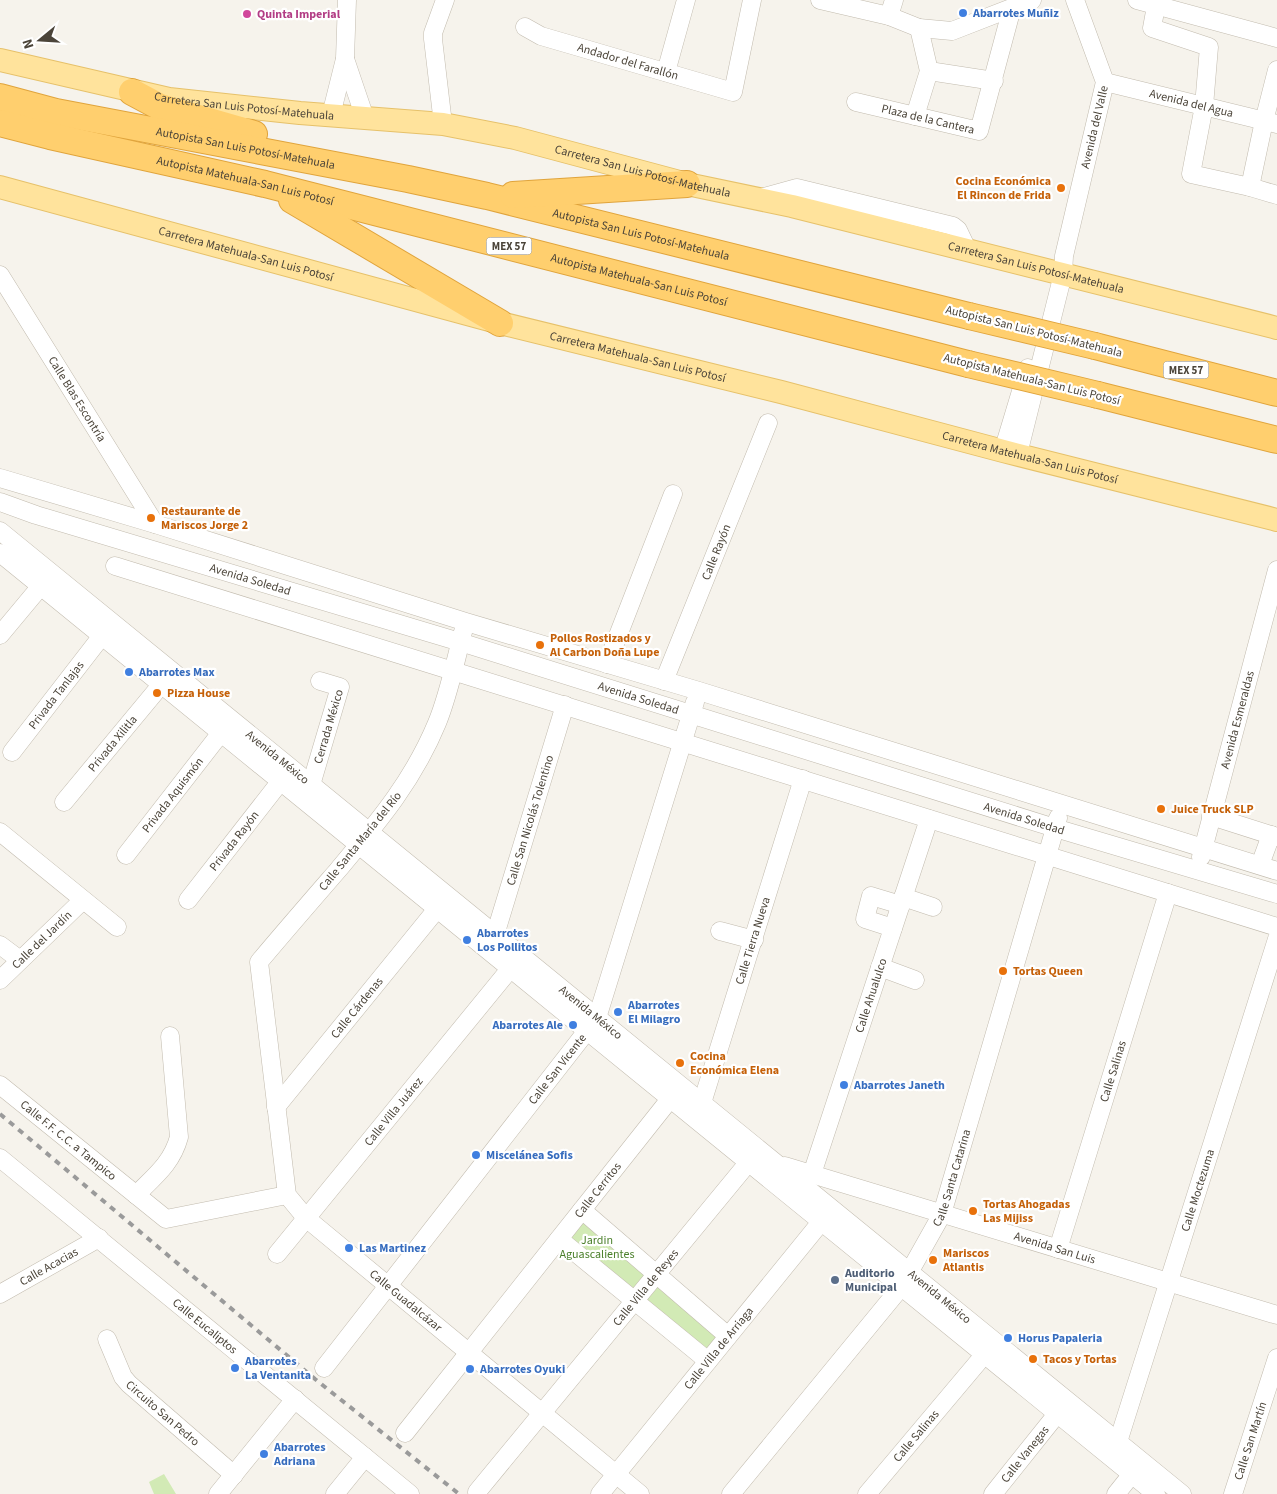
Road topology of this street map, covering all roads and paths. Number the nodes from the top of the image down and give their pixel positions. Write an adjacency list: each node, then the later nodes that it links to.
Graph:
1 (347, 0): 16 (street)
2 (445, 0): 32 (street)
3 (686, 0): 19 (street)
4 (752, 0): 19 (street, Andador del Farallón)
5 (820, 0): 10 (street)
6 (1032, 0): 11 (street)
7 (1075, 0): 21 (street, Avenida del Valle)
8 (1137, 0): 9 (street)
9 (1156, 6): 14 (street); 25 (street)
10 (892, 8): 13 (street)
11 (1012, 8): 13 (street); 20 (street, Plaza de la Cantera)
12 (525, 26): 19 (street, Andador del Farallón)
13 (920, 28): 18 (street)
14 (1277, 38)
15 (0, 60): 22 (main road, Carretera San Luis Potosí-Matehuala)
16 (345, 60): 26 (street); 28 (street)
17 (1277, 70): 29 (street)
18 (929, 71): 20 (street); 27 (street)
19 (666, 72)
20 (994, 81): 27 (street, Plaza de la Cantera)
21 (1105, 82): 25 (street, Avenida del Agua); 40 (street, Avenida del Valle)
22 (132, 92): 26 (main road, Carretera San Luis Potosí-Matehuala); 33 (highway)
23 (0, 97): 31 (highway, Autopista San Luis Potosí-Matehuala / MEX 57)
24 (856, 102): 27 (street, Plaza de la Cantera)
25 (1204, 106): 29 (street, Avenida del Agua); 37 (street)
26 (331, 115): 28 (main road, Carretera San Luis Potosí-Matehuala)
27 (915, 116)
28 (365, 118): 32 (main road, Carretera San Luis Potosí-Matehuala)
29 (1271, 122): 37 (street)
30 (0, 123): 31 (highway, Autopista Matehuala-San Luis Potosí / MEX 57)
31 (53, 124): 33 (highway, Autopista San Luis Potosí-Matehuala / MEX 57); 34 (highway, Autopista Matehuala-San Luis Potosí / MEX 57)
32 (443, 124): 35 (main road, Carretera San Luis Potosí-Matehuala)
33 (408, 179): 39 (highway, Autopista San Luis Potosí-Matehuala / MEX 57)
34 (266, 184): 42 (highway); 46 (highway, Autopista Matehuala-San Luis Potosí / MEX 57, bridge)
35 (686, 184): 39 (highway); 40 (main road, Carretera San Luis Potosí-Matehuala)
36 (0, 187): 42 (main road, Carretera Matehuala-San Luis Potosí)
37 (1250, 187): 38 (street)
38 (1277, 195)
39 (487, 196): 44 (highway, Autopista San Luis Potosí-Matehuala / MEX 57, bridge)
40 (1061, 267): 43 (main road, Carretera San Luis Potosí-Matehuala); 47 (street, Avenida del Valle)
41 (0, 275): 53 (street, Calle Blas Escontría)
42 (500, 323): 47 (main road, Carretera Matehuala-San Luis Potosí)
43 (1277, 328)
44 (1277, 393)
45 (768, 423): 68 (street, Calle Rayón)
46 (1277, 440)
47 (1010, 453): 51 (main road, Carretera Matehuala-San Luis Potosí)
48 (6, 483): 50 (street); 53 (street, Avenida Soledad)
49 (673, 494): 65 (street)
50 (5, 504): 52 (street); 58 (street, Avenida Soledad)
51 (1277, 520)
52 (0, 522)
53 (155, 524): 61 (street, Avenida Soledad)
54 (0, 532): 78 (street, Avenida México)
55 (0, 553): 59 (street, Avenida México)
56 (115, 566): 60 (street)
57 (1277, 570): 81 (street, Avenida Esmeraldas)
58 (239, 576): 60 (street); 64 (street, Avenida Soledad)
59 (40, 587): 62 (street); 63 (street, Avenida México)
60 (234, 602): 66 (street)
61 (466, 622): 64 (street, Calle Santa María del Río); 65 (street, Avenida Soledad)
62 (0, 635)
63 (101, 637): 69 (street, Avenida México); 75 (street, Privada Tanlajas)
64 (460, 642): 66 (street, Calle Santa María del Río); 72 (street, Avenida Soledad)
65 (607, 664): 68 (street, Avenida Soledad)
66 (453, 670): 71 (street); 86 (street, Calle Santa María del Río)
67 (320, 681): 78 (street, Cerrada México)
68 (664, 681): 70 (street, Avenida Soledad)
69 (161, 685): 73 (street, Avenida México); 79 (street, Privada Xilitla)
70 (699, 691): 72 (street, Calle San Vicente); 80 (street, Avenida Soledad)
71 (565, 705): 74 (street); 103 (street, Calle San Nicolás Tolentino)
72 (691, 714): 74 (street, Calle San Vicente); 83 (street, Avenida Soledad)
73 (220, 734): 77 (street, Avenida México); 88 (street, Privada Aquismón)
74 (683, 742): 76 (street); 112 (street, Calle San Vicente)
75 (12, 752)
76 (803, 780): 82 (street); 105 (street, Calle Tierra Nueva)
77 (280, 782): 86 (street, Avenida México); 95 (street, Privada Rayón)
78 (311, 785): 86 (street, Avenida México)
79 (64, 802)
80 (1062, 804): 83 (street, Calle Santa Catarina); 87 (street, Avenida Soledad)
81 (1211, 816): 85 (street); 87 (street, Avenida Esmeraldas)
82 (928, 818): 89 (street); 96 (street, Calle Ahualulco)
83 (1055, 828): 89 (street, Calle Santa Catarina); 91 (street, Avenida Soledad)
84 (0, 832): 94 (street)
85 (1274, 836): 90 (street)
86 (364, 839): 98 (street, Avenida México); 103 (street, Avenida México); 117 (street, Calle Santa María del Río)
87 (1204, 847): 90 (street, Avenida Soledad); 91 (street, Avenida Esmeraldas)
88 (126, 855)
89 (1048, 856): 92 (street); 125 (street, Calle Santa Catarina)
90 (1269, 868)
91 (1198, 870): 93 (street, Avenida Soledad)
92 (1168, 893): 100 (street); 130 (street, Calle Salinas)
93 (1277, 894)
94 (83, 900): 99 (street); 107 (street, Calle del Jardín)
95 (188, 900)
96 (902, 901): 97 (street); 101 (street, Calle Ahualulco); 101 (street)
97 (933, 907)
98 (436, 909): 109 (street, Avenida México); 117 (street, Calle Cárdenas)
99 (117, 927)
100 (1277, 927)
101 (893, 928): 108 (street, Calle Ahualulco)
102 (720, 930): 105 (street)
103 (495, 935): 112 (street, Avenida México)
104 (1277, 939): 134 (street, Calle Moctezuma)
105 (754, 940): 116 (street, Calle Tierra Nueva)
106 (0, 944): 107 (street)
107 (20, 960): 110 (street, Calle del Jardín)
108 (880, 967): 111 (street); 121 (street, Calle Ahualulco)
109 (510, 969): 112 (street, Avenida México); 126 (street, Calle Villa Juárez)
110 (0, 980)
111 (915, 980)
112 (592, 1025): 115 (street, Avenida México); 116 (street, Avenida México); 135 (street, Calle San Vicente)
113 (170, 1036): 122 (street)
114 (0, 1084): 122 (street, Calle F.F. C.C. a Tampico)
115 (670, 1099): 119 (street, Avenida México); 124 (street, Calle Cerritos)
116 (702, 1103): 120 (street, Avenida México)
117 (276, 1107): 123 (street)
118 (0, 1158): 128 (street, Calle Eucaliptos)
119 (748, 1162): 127 (street, Avenida México); 132 (street, Calle Villa de Reyes)
120 (776, 1163): 121 (street, Avenida San Luis); 133 (street, Avenida México)
121 (812, 1174): 125 (street, Avenida San Luis)
122 (136, 1195): 123 (street, Calle F.F. C.C. a Tampico)
123 (287, 1195): 126 (street, Calle Guadalcázar)
124 (582, 1210): 129 (street, Calle Cerritos); 132 (street)
125 (942, 1214): 130 (street, Avenida San Luis); 133 (street, Calle Santa Catarina)
126 (306, 1218): 131 (street, Calle Villa Juárez); 135 (street, Calle Guadalcázar)
127 (820, 1222): 133 (street, Avenida México); 139 (street, Calle Villa de Arriaga)
128 (99, 1238): 136 (street, Calle Acacias); 146 (street, Calle Eucaliptos)
129 (559, 1239): 137 (street); 141 (street, Calle Cerritos)
130 (1058, 1249): 134 (street, Avenida San Luis)
131 (277, 1254)
132 (656, 1274): 137 (street, Calle Villa de Reyes); 139 (street)
133 (906, 1280): 142 (street, Avenida México); 150 (street, Avenida México); 161 (street, Calle Santa Catarina)
134 (1168, 1283): 138 (street, Avenida San Luis); 150 (street, Calle Moctezuma)
135 (388, 1286): 141 (street, Calle Guadalcázar); 145 (street, Calle San Vicente)
136 (0, 1294)
137 (634, 1301): 144 (street); 147 (street, Calle Villa de Reyes)
138 (1277, 1316)
139 (728, 1336): 144 (street, Calle Villa de Arriaga)
140 (107, 1339): 154 (street, Circuito San Pedro)
141 (469, 1352): 147 (street, Calle Guadalcázar); 149 (street, Calle Cerritos)
142 (984, 1354): 148 (street, Avenida México); 162 (street, Calle Salinas)
143 (1277, 1358): 167 (street, Calle San Martín)
144 (708, 1361): 152 (street, Calle Villa de Arriaga)
145 (324, 1368)
146 (295, 1399): 151 (street, Calle Eucaliptos); 154 (street)
147 (542, 1413): 152 (street, Calle Guadalcázar); 155 (street, Calle Villa de Reyes)
148 (1057, 1414): 153 (street, Avenida México); 163 (street, Calle Vanegas)
149 (405, 1433)
150 (1118, 1442): 166 (street, Avenida México)
151 (365, 1457): 157 (street); 158 (street, Calle Eucaliptos)
152 (616, 1474): 159 (street, Calle Villa de Arriaga); 160 (street, Calle Guadalcázar)
153 (1132, 1474): 164 (street); 165 (street, Avenida México)
154 (234, 1475): 156 (street)
155 (477, 1492)
156 (218, 1494)
157 (335, 1494)
158 (410, 1494)
159 (600, 1494)
160 (640, 1494)
161 (732, 1494)
162 (867, 1494)
163 (993, 1494)
164 (1116, 1494)
165 (1156, 1494)
166 (1182, 1494)
167 (1233, 1494)

